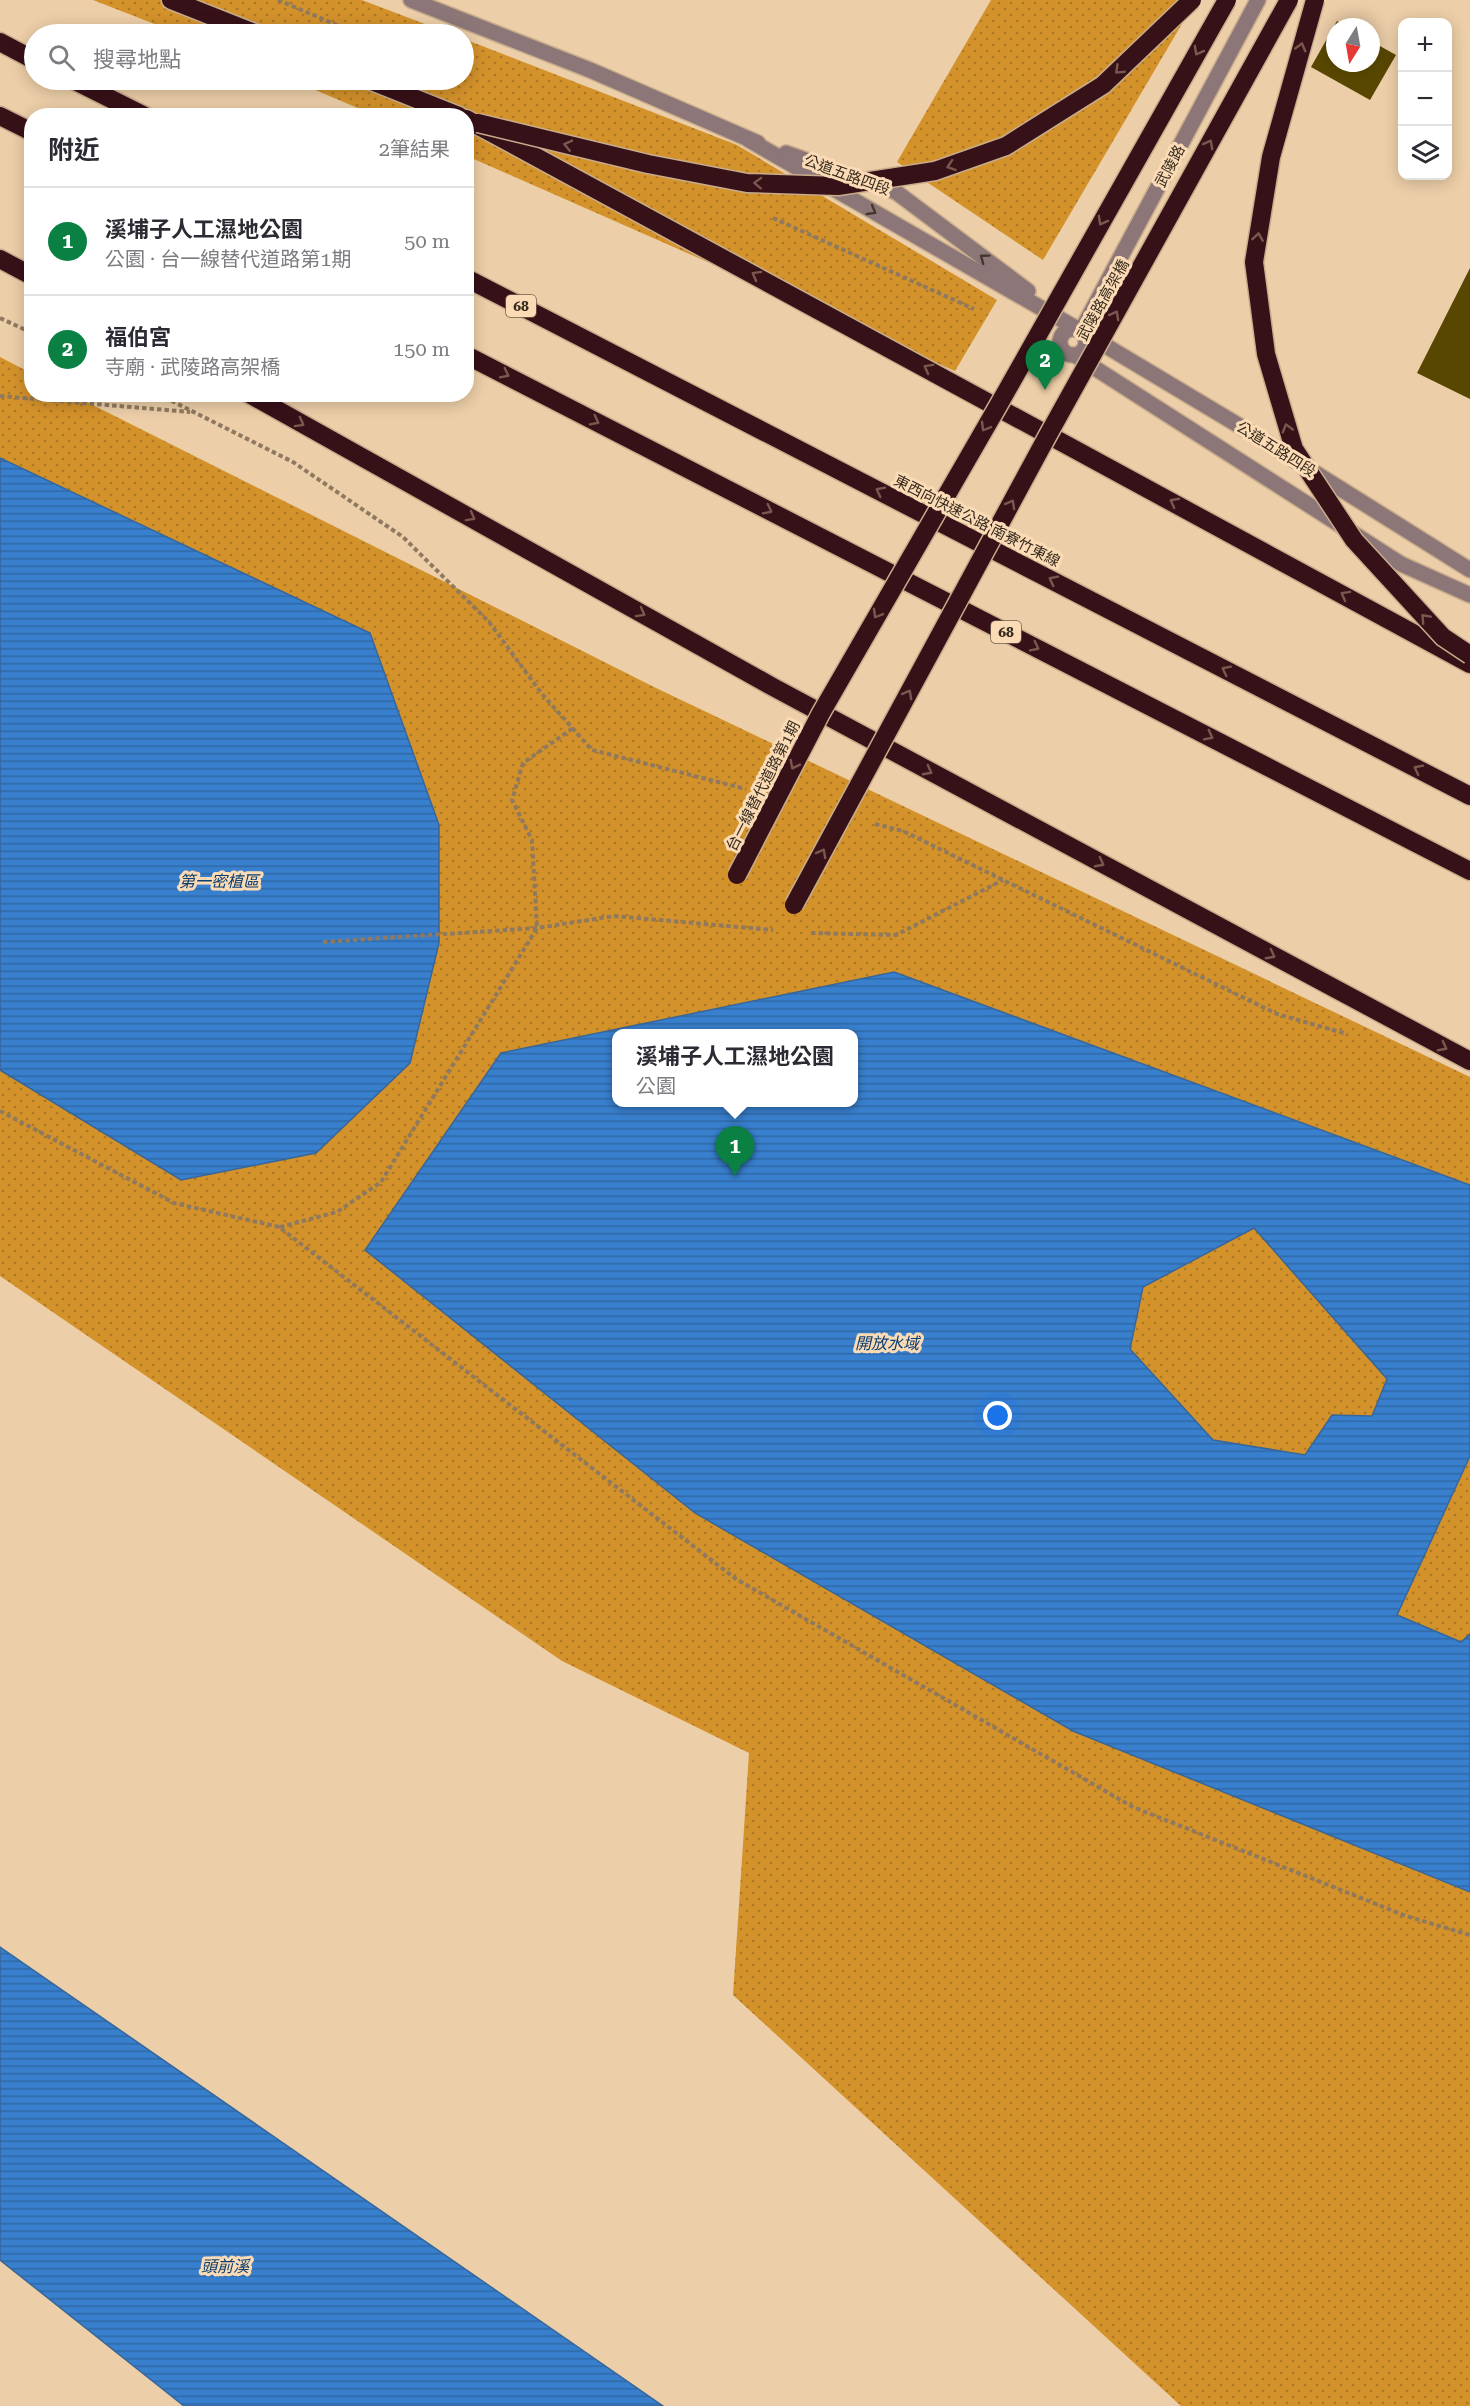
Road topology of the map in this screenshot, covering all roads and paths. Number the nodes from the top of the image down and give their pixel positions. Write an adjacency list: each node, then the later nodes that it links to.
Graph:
1 (171, 0): 9 (highway)
2 (278, 0): 10 (path)
3 (411, 0): 11 (street, 公道五路四段)
4 (1191, 0): 20 (highway, one-way to 20, bridge)
5 (1227, 0): 36 (highway, one-way to 36, bridge)
6 (1258, 0): 29 (street, 武陵路)
7 (1289, 0): 38 (highway, 武陵路高架橋, one-way to 7, bridge)
8 (1315, 0): 41 (highway, one-way to 8, bridge)
9 (232, 24)
10 (334, 24)
11 (472, 24)
12 (474, 25): 23 (street, 公道五路四段)
13 (0, 42): 14 (highway)
14 (24, 55)
15 (94, 90): 17 (highway)
16 (394, 90): 18 (highway)
17 (129, 108)
18 (439, 108)
19 (0, 116): 22 (highway)
20 (474, 121)
21 (474, 122): 36 (highway, one-way to 21, bridge)
22 (24, 128)
23 (749, 140): 29 (street, 公道五路四段, one-way to 29); 29 (street, 公道五路四段, one-way to 23)
24 (0, 259): 25 (highway)
25 (24, 272)
26 (474, 282): 46 (highway, 東西向快速公路 南寮竹東線 / 68, one-way to 26)
27 (0, 318): 28 (path)
28 (24, 329)
29 (1081, 331): 30 (street); 30 (street); 39 (street, 公道五路四段)
30 (1076, 356): 40 (street)
31 (474, 359): 47 (highway, 68, one-way to 47)
32 (0, 396): 33 (path)
33 (24, 398)
34 (73, 402): 37 (path)
35 (263, 402): 43 (highway, one-way to 43)
36 (998, 406): 38 (highway); 43 (highway, one-way to 43, bridge)
37 (194, 412)
38 (1048, 435): 42 (highway, one-way to 38); 45 (highway, 武陵路高架橋, one-way to 38, bridge)
39 (1470, 570)
40 (1470, 595)
41 (1470, 655)
42 (1470, 664)
43 (821, 713): 45 (highway); 48 (highway, 台一線替代道路第1期, one-way to 48, bridge)
44 (573, 728): 51 (path)
45 (880, 745): 50 (highway, one-way to 45, bridge); 55 (highway, one-way to 55)
46 (1470, 796)
47 (1470, 871)
48 (737, 875)
49 (1004, 880): 53 (path)
50 (794, 905)
51 (537, 928): 52 (path); 54 (path); 57 (path)
52 (777, 930)
53 (801, 932)
54 (323, 942)
55 (1470, 1061)
56 (0, 1111): 57 (path)
57 (279, 1227): 58 (path)
58 (1470, 1935)

